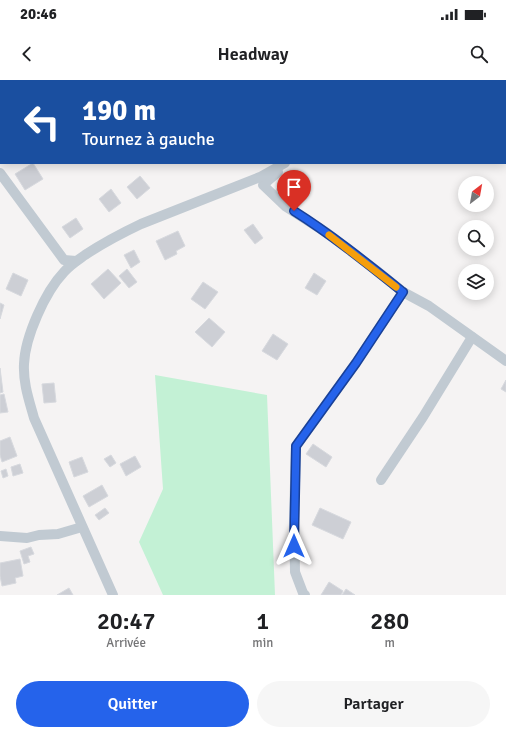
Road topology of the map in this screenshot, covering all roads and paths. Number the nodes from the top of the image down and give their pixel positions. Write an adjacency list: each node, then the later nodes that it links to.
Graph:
1 (283, 164): 4 (street)
2 (288, 164): 5 (street)
3 (0, 173): 4 (street)
4 (76, 261): 9 (street)
5 (403, 292): 6 (street); 12 (street)
6 (472, 337): 7 (street); 8 (street)
7 (506, 361)
8 (381, 480)
9 (82, 527): 10 (street); 11 (street)
10 (0, 536)
11 (112, 595)
12 (305, 595)

